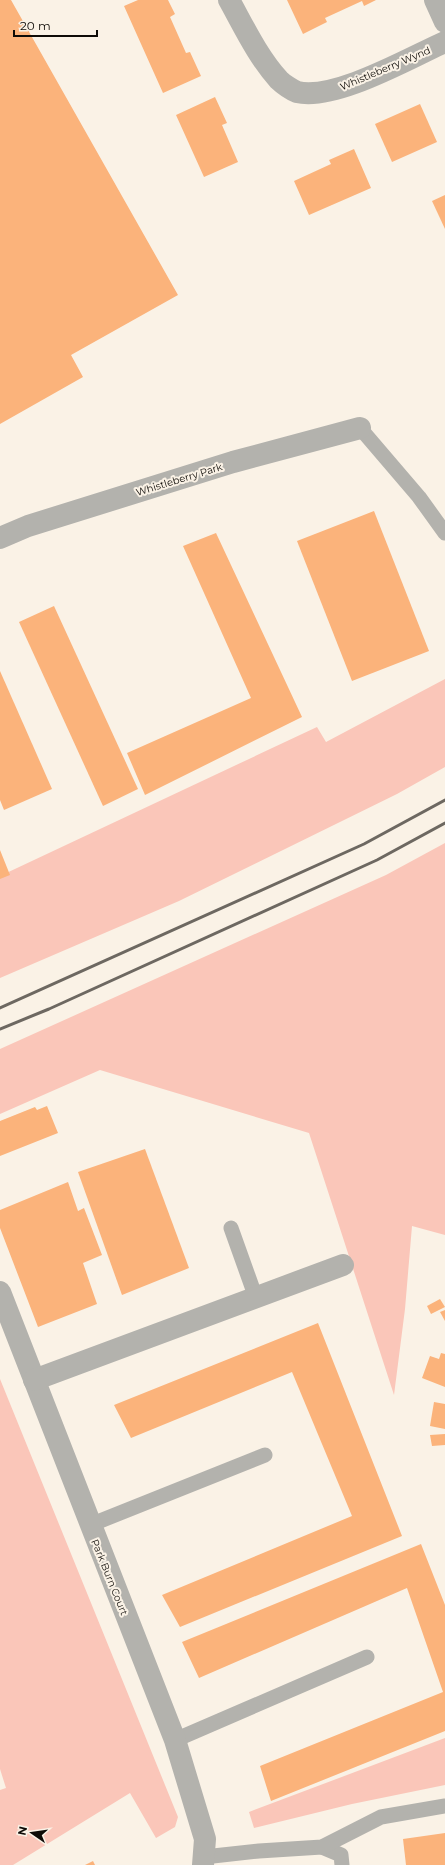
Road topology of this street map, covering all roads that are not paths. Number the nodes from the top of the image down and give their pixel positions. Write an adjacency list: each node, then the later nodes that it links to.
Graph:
1 (229, 0): 4 (street, Whistleberry Wynd)
2 (435, 0): 3 (street)
3 (445, 22)
4 (445, 42)
5 (360, 428): 6 (lane); 7 (street, Whistleberry Park)
6 (445, 533)
7 (0, 538)
8 (231, 1228): 11 (lane)
9 (343, 1265): 11 (street)
10 (0, 1292): 12 (street, Park Burn Court)
11 (256, 1298): 12 (street)
12 (34, 1380): 14 (street, Park Burn Court)
13 (265, 1455): 14 (lane)
14 (90, 1525): 16 (street, Park Burn Court)
15 (367, 1658): 16 (lane)
16 (175, 1740): 19 (street, Park Burn Court)
17 (445, 1806): 18 (lane)
18 (322, 1847): 19 (lane); 20 (lane)
19 (204, 1861)
20 (342, 1865)

